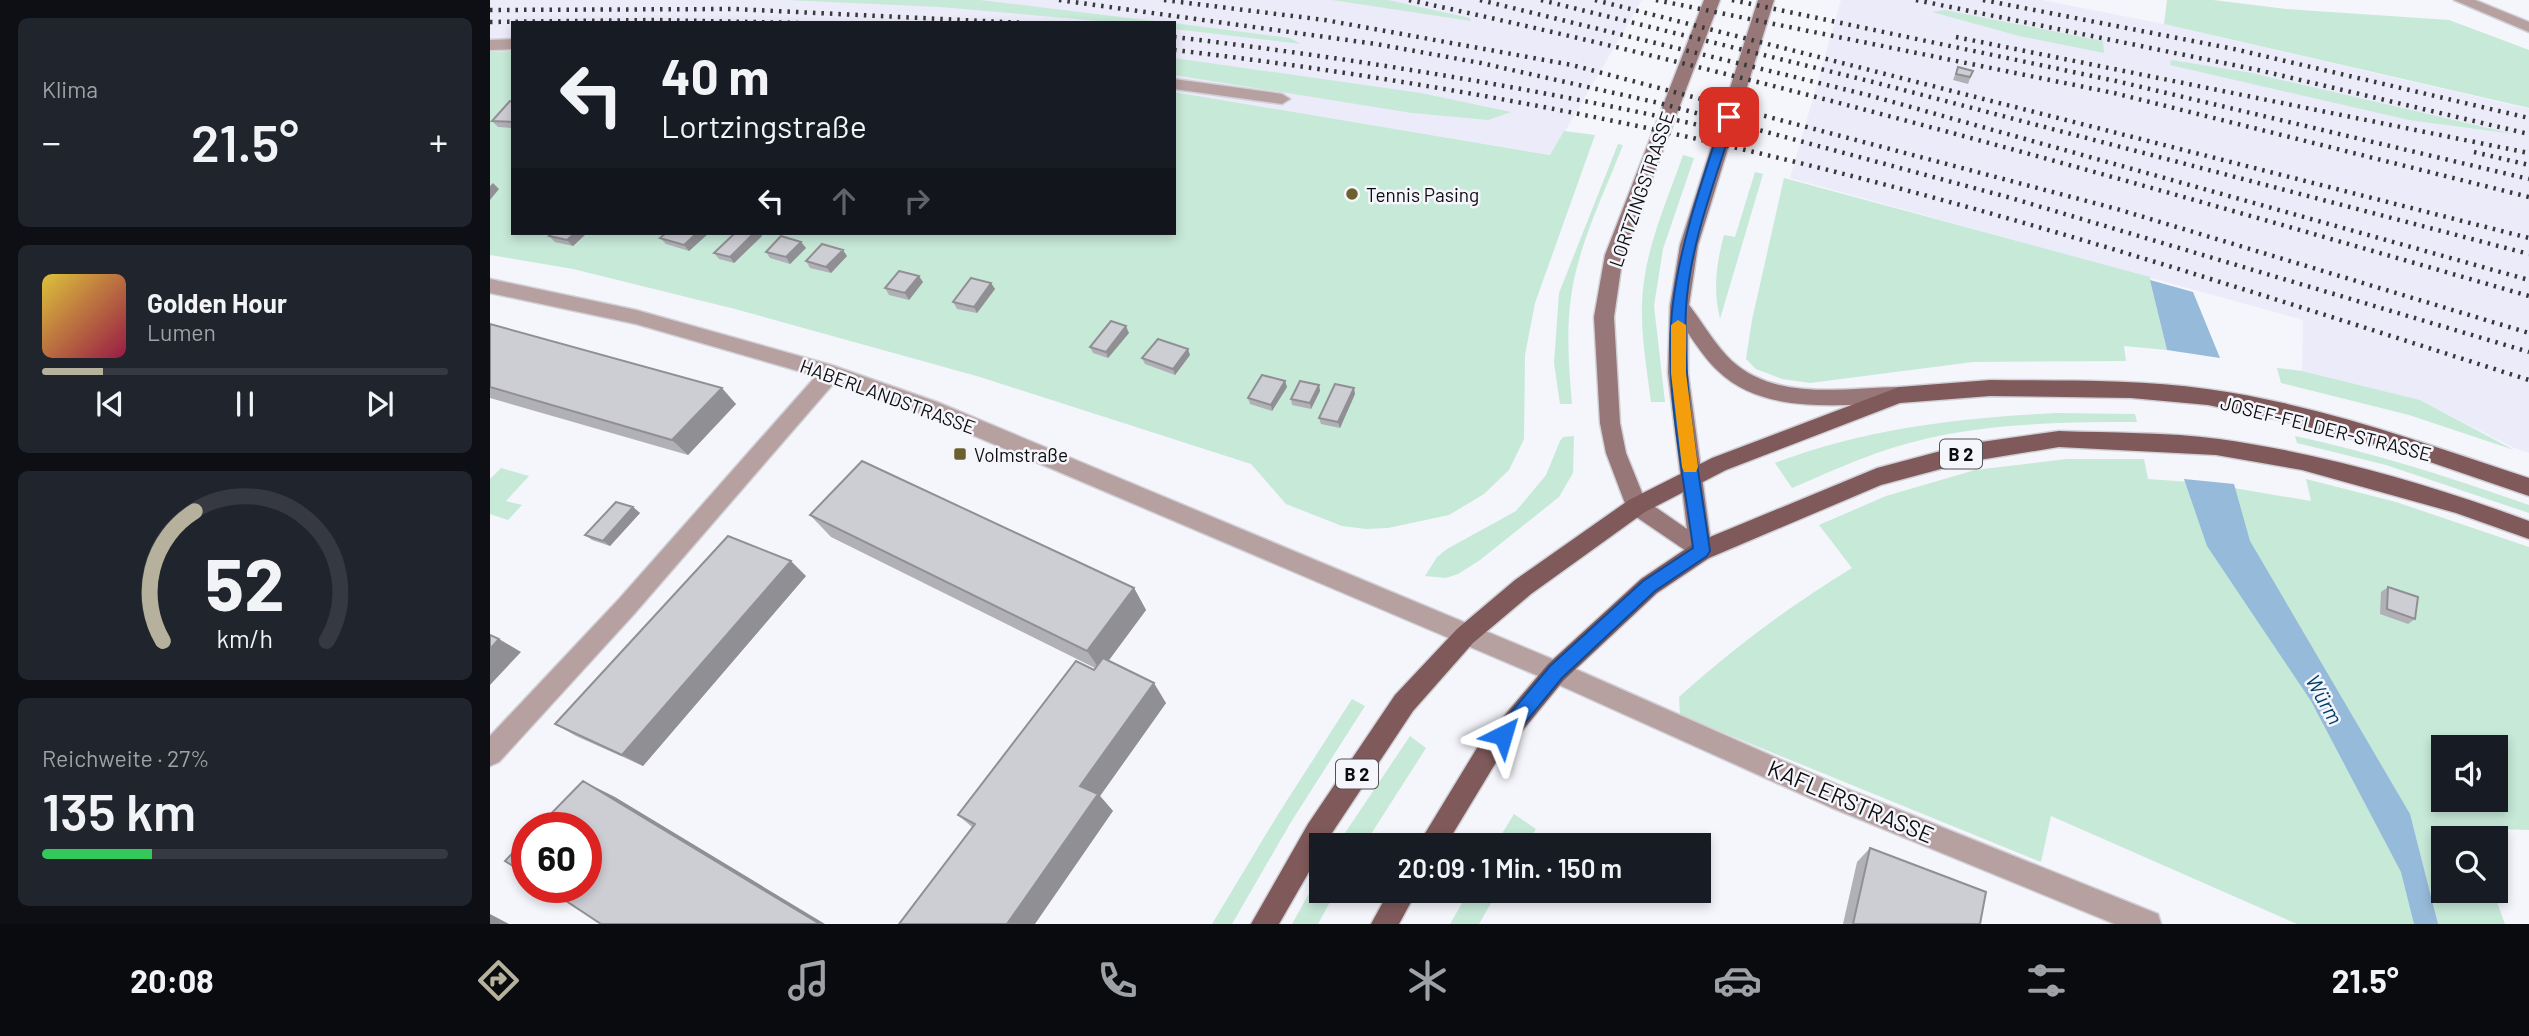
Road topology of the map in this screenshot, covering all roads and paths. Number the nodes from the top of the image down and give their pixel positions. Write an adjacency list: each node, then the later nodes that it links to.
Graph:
1 (1712, 0): 15 (main road, LORTZINGSTRASSE)
2 (1766, 0): 10 (main road)
3 (2462, 0): 4 (street)
4 (2529, 27)
5 (511, 44): 6 (street)
6 (490, 45)
7 (1176, 84): 8 (street)
8 (1282, 99)
9 (490, 286): 11 (street, HABERLANDSTRASSE)
10 (1679, 306): 12 (main road); 13 (main road)
11 (831, 373): 18 (street, HABERLANDSTRASSE); 20 (street)
12 (1899, 395): 13 (main road, JOSEF-FELDER-STRASSE / B 2); 14 (main road, JOSEF-FELDER-STRASSE / B 2)
13 (1691, 479): 15 (main road, JOSEF-FELDER-STRASSE / B 2); 17 (main road)
14 (2529, 487)
15 (1637, 506): 17 (main road); 18 (main road, B 2)
16 (2529, 530): 17 (main road, JOSEF-FELDER-STRASSE / B 2)
17 (1701, 551): 19 (main road, B 2)
18 (1465, 636): 19 (street); 24 (main road, B 2)
19 (1556, 672): 21 (main road, B 2); 23 (street, KAFLERSTRASSE)
20 (490, 754)
21 (1438, 833)
22 (1397, 903): 25 (main road)
23 (2105, 916): 26 (street, KAFLERSTRASSE)
24 (1264, 924)
25 (1384, 924)
26 (2148, 924)

